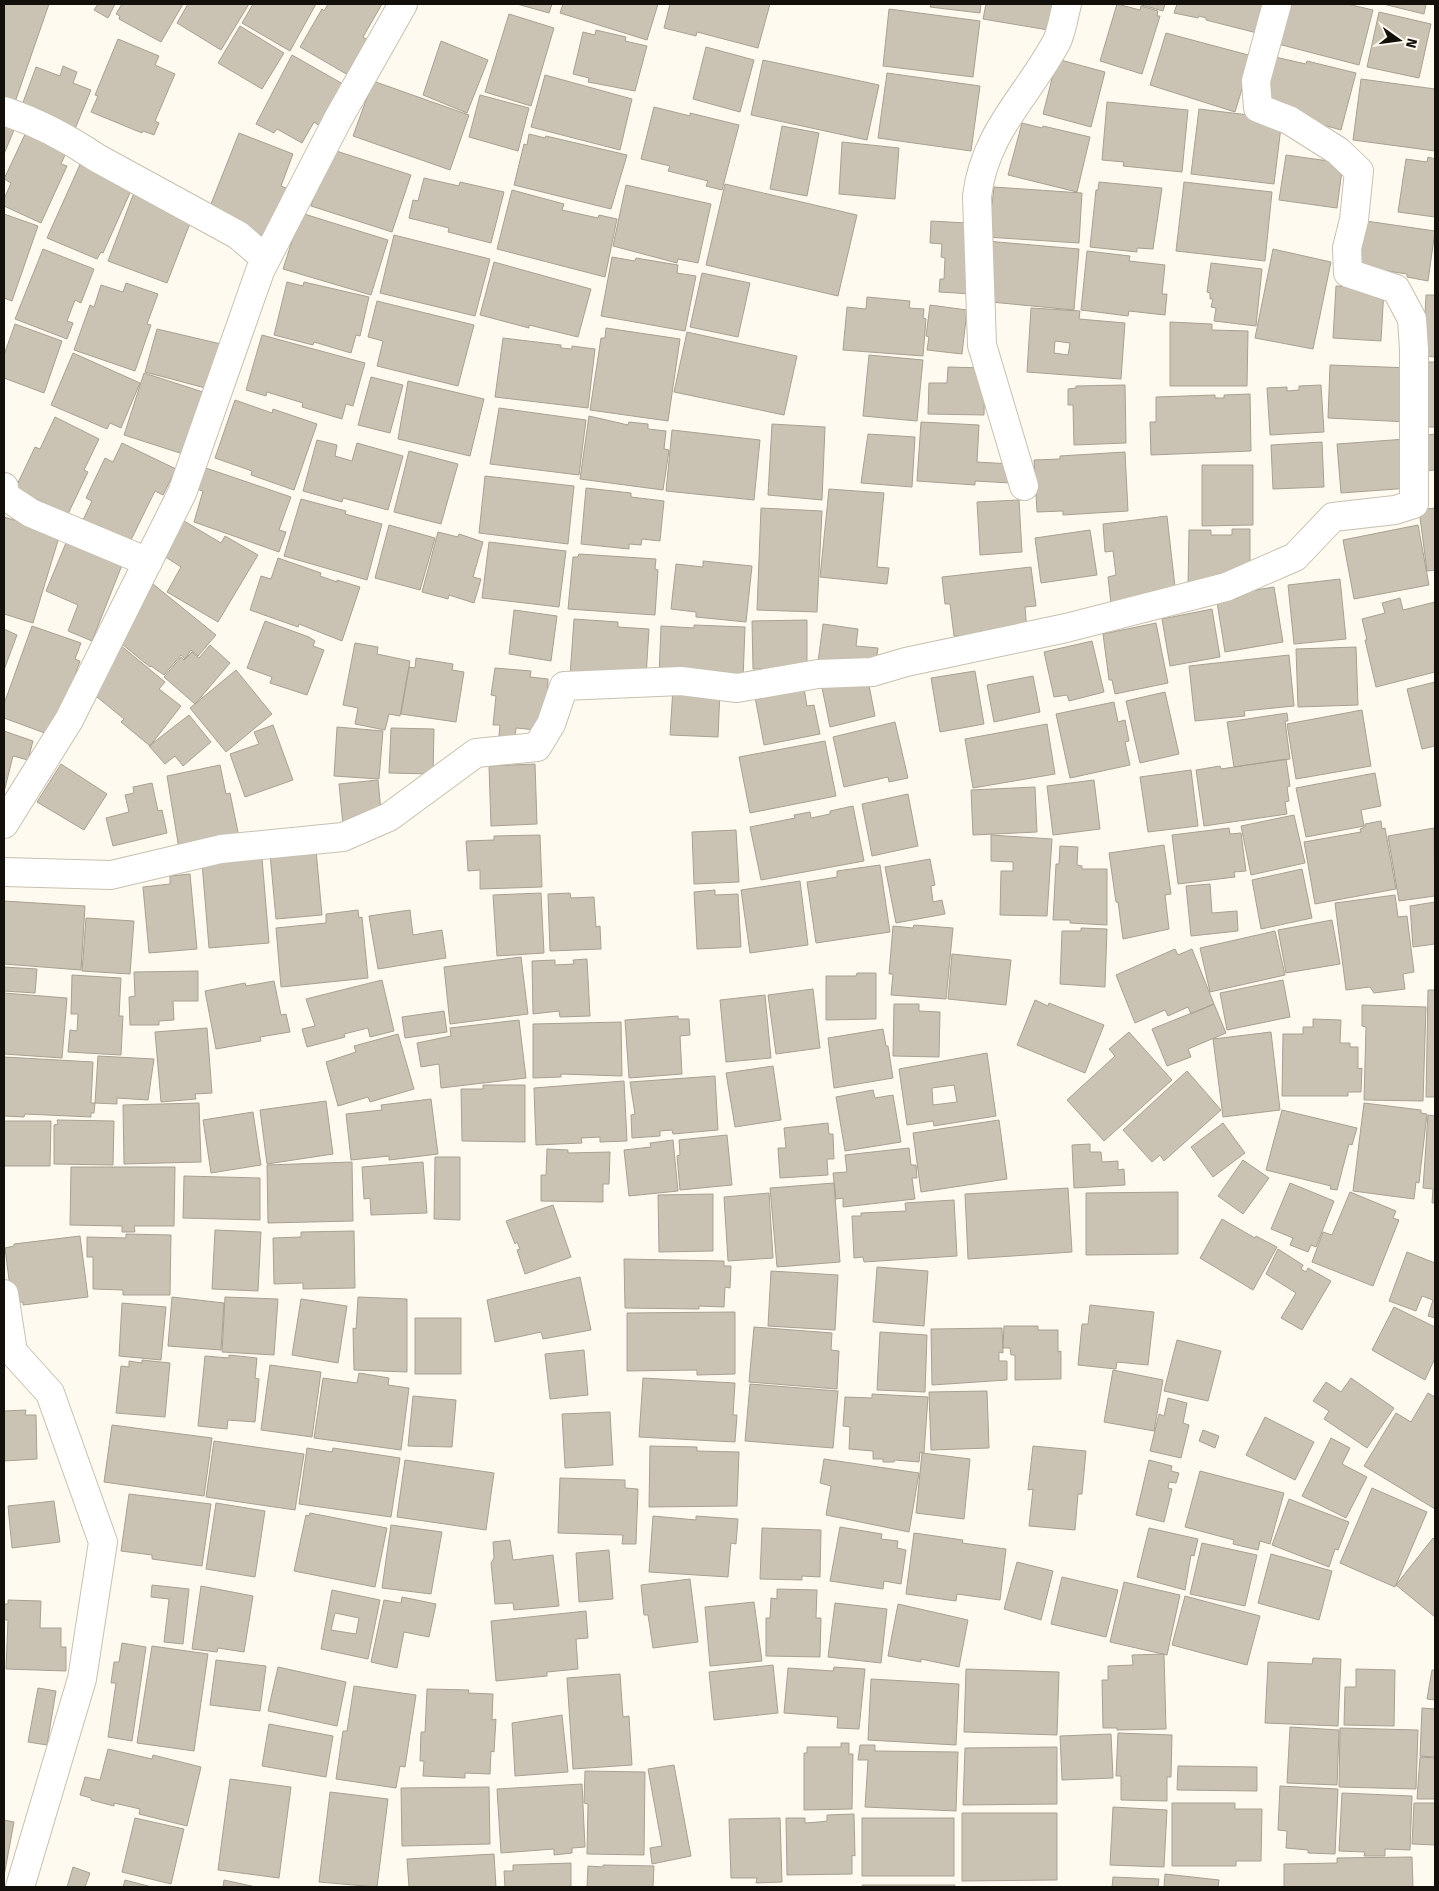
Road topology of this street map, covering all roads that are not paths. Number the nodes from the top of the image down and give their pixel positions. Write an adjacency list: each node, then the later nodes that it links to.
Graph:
1 (403, 4): 5 (street)
2 (1067, 4): 6 (street)
3 (1277, 4): 10 (street)
4 (4, 111): 5 (street)
5 (266, 259): 8 (street)
6 (1024, 486)
7 (4, 487): 8 (street)
8 (148, 562): 9 (street)
9 (4, 824)
10 (4, 872)
11 (4, 1294): 12 (street)
12 (8, 1354): 13 (street)
13 (20, 1887)

